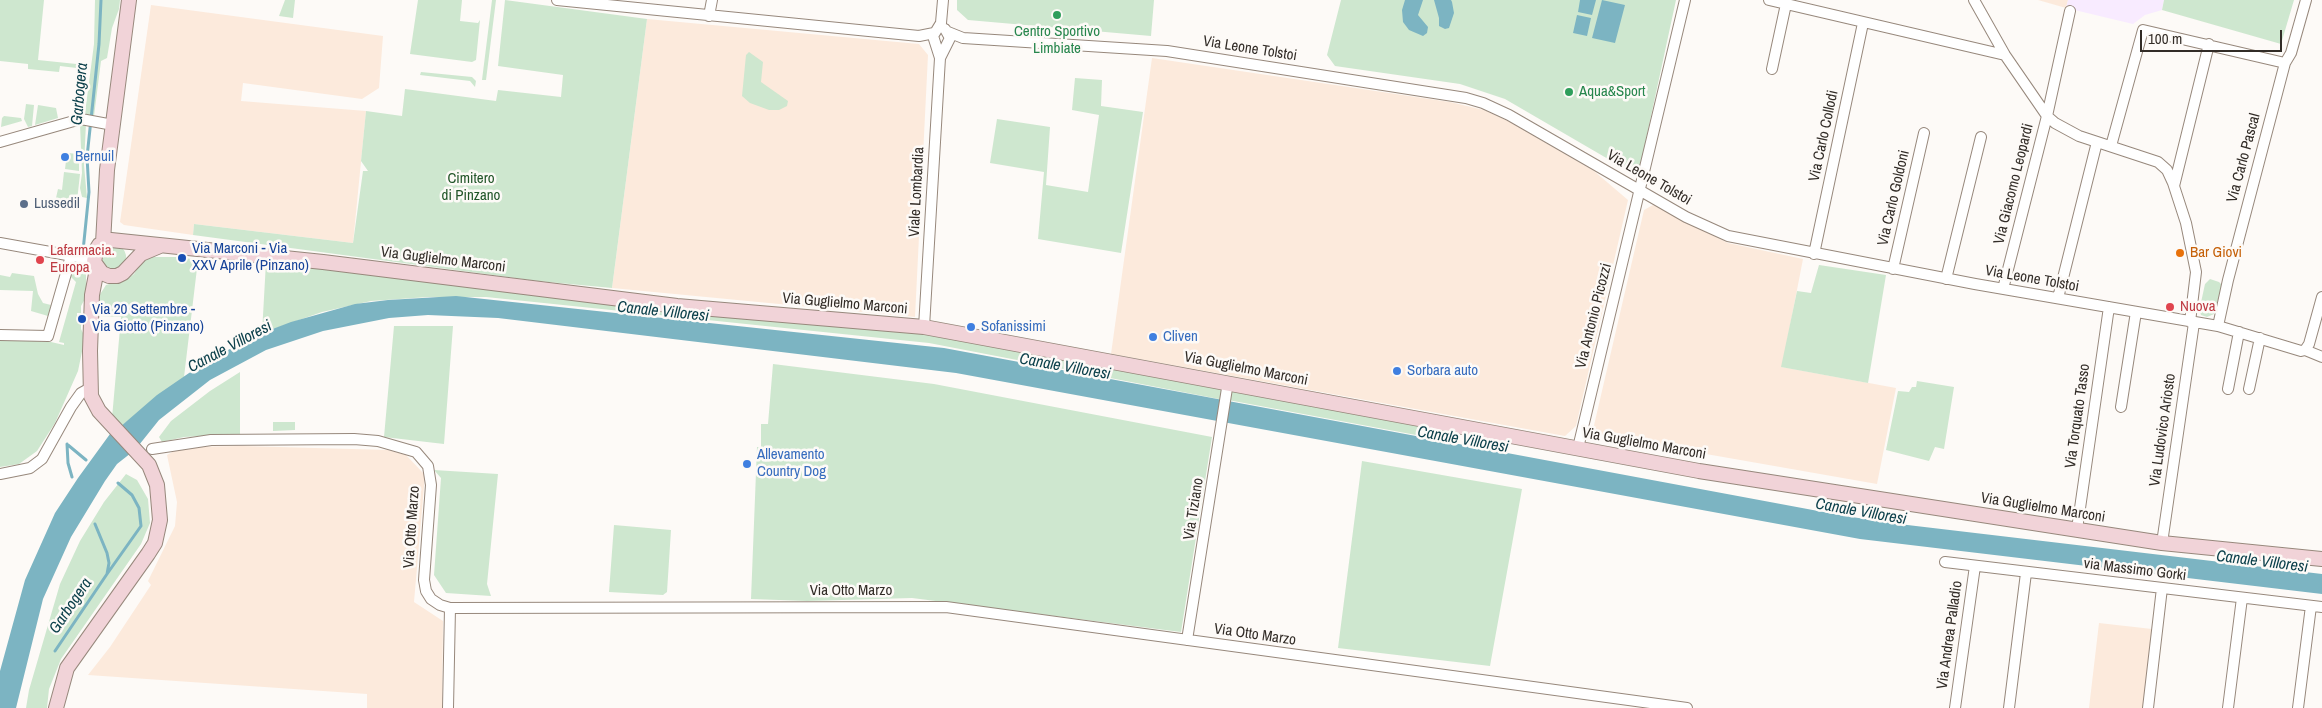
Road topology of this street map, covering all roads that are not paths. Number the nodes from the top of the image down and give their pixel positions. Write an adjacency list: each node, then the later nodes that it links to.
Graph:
1 (557, 0): 9 (street)
2 (712, 0): 12 (street)
3 (943, 0): 14 (street)
4 (1685, 0): 29 (street, Via Antonio Picozzi)
5 (1769, 0): 10 (street)
6 (1974, 0): 16 (street)
7 (2306, 0): 17 (street, Via Carlo Pascal)
8 (129, 1): 20 (street)
9 (627, 4): 12 (street)
10 (1786, 4): 13 (street); 18 (street)
11 (2070, 12): 19 (street, Via Giacomo Leopardi)
12 (710, 16): 14 (street)
13 (1863, 23): 16 (street); 35 (street, Via Carlo Collodi)
14 (942, 37): 29 (street, Via Leone Tolstoi); 50 (street, Viale Lombardia)
15 (2209, 44): 17 (street); 25 (street); 26 (street)
16 (2005, 55): 19 (street)
17 (2285, 63): 49 (street, Via Carlo Pascal)
18 (1772, 68)
19 (2047, 116): 24 (street); 42 (street, Via Giacomo Leopardi)
20 (113, 125): 23 (street); 30 (street)
21 (1924, 133): 39 (street, Via Carlo Goldoni)
22 (1981, 137): 41 (street)
23 (0, 142)
24 (2097, 142): 25 (street); 45 (street)
25 (2111, 146): 27 (street)
26 (2179, 167): 27 (street); 28 (street)
27 (2167, 170): 28 (street, Via Ludovico Ariosto)
28 (2174, 186): 48 (street, Via Ludovico Ariosto)
29 (1640, 191): 35 (street, Via Leone Tolstoi); 61 (street, Via Antonio Picozzi)
30 (104, 214): 31 (street); 33 (street)
31 (121, 241): 33 (street); 34 (street, Via Guglielmo Marconi); 38 (street)
32 (0, 243): 36 (street)
33 (99, 246): 36 (street); 37 (street)
34 (160, 246): 38 (street); 50 (street, Via Guglielmo Marconi)
35 (1814, 254): 39 (street, Via Leone Tolstoi)
36 (74, 256): 37 (street); 52 (street)
37 (96, 267): 40 (street); 43 (street)
38 (128, 268): 40 (street)
39 (1893, 269): 41 (street, Via Leone Tolstoi)
40 (110, 277): 43 (street)
41 (1946, 279): 42 (street, Via Leone Tolstoi)
42 (2003, 289): 45 (street, Via Leone Tolstoi)
43 (92, 295): 59 (street)
44 (2322, 297): 54 (street)
45 (2058, 298): 46 (street, Via Leone Tolstoi)
46 (2109, 307): 47 (street, Via Leone Tolstoi); 64 (street, Via Torquato Tasso)
47 (2136, 312): 48 (street, Via Leone Tolstoi); 60 (street)
48 (2192, 322): 49 (street, Via Leone Tolstoi); 65 (street, Via Ludovico Ariosto)
49 (2218, 326): 51 (street, Via Leone Tolstoi)
50 (924, 327): 56 (street, Via Guglielmo Marconi)
51 (2239, 332): 53 (street, Via Leone Tolstoi); 57 (street)
52 (0, 335)
53 (2260, 338): 54 (street, Via Leone Tolstoi); 58 (street)
54 (2305, 350): 55 (street, Via Leone Tolstoi)
55 (2322, 357)
56 (1227, 388): 61 (street, Via Guglielmo Marconi); 75 (street, Via Tiziano)
57 (2228, 389)
58 (2248, 389)
59 (91, 394): 63 (street); 76 (street)
60 (2121, 407)
61 (1578, 448): 64 (street, Via Guglielmo Marconi)
62 (152, 449): 74 (street, Via Otto Marzo)
63 (0, 474)
64 (2077, 529): 65 (street, Via Guglielmo Marconi)
65 (2162, 542): 66 (street, Via Guglielmo Marconi)
66 (2322, 559)
67 (1945, 562): 68 (street, via Massimo Gorki)
68 (1975, 566): 69 (street, via Massimo Gorki); 79 (street, Via Andrea Palladio)
69 (2026, 573): 70 (street, via Massimo Gorki); 80 (street)
70 (2162, 588): 71 (street, via Massimo Gorki); 81 (street)
71 (2242, 598): 72 (street, via Massimo Gorki); 82 (street)
72 (2311, 606): 73 (street, via Massimo Gorki); 83 (street)
73 (2322, 607)
74 (450, 608): 75 (street, Via Otto Marzo); 77 (street)
75 (1187, 640): 78 (street, Via Otto Marzo)
76 (56, 708)
77 (448, 708)
78 (1687, 708)
79 (1955, 708)
80 (2009, 708)
81 (2148, 708)
82 (2228, 708)
83 (2298, 708)

